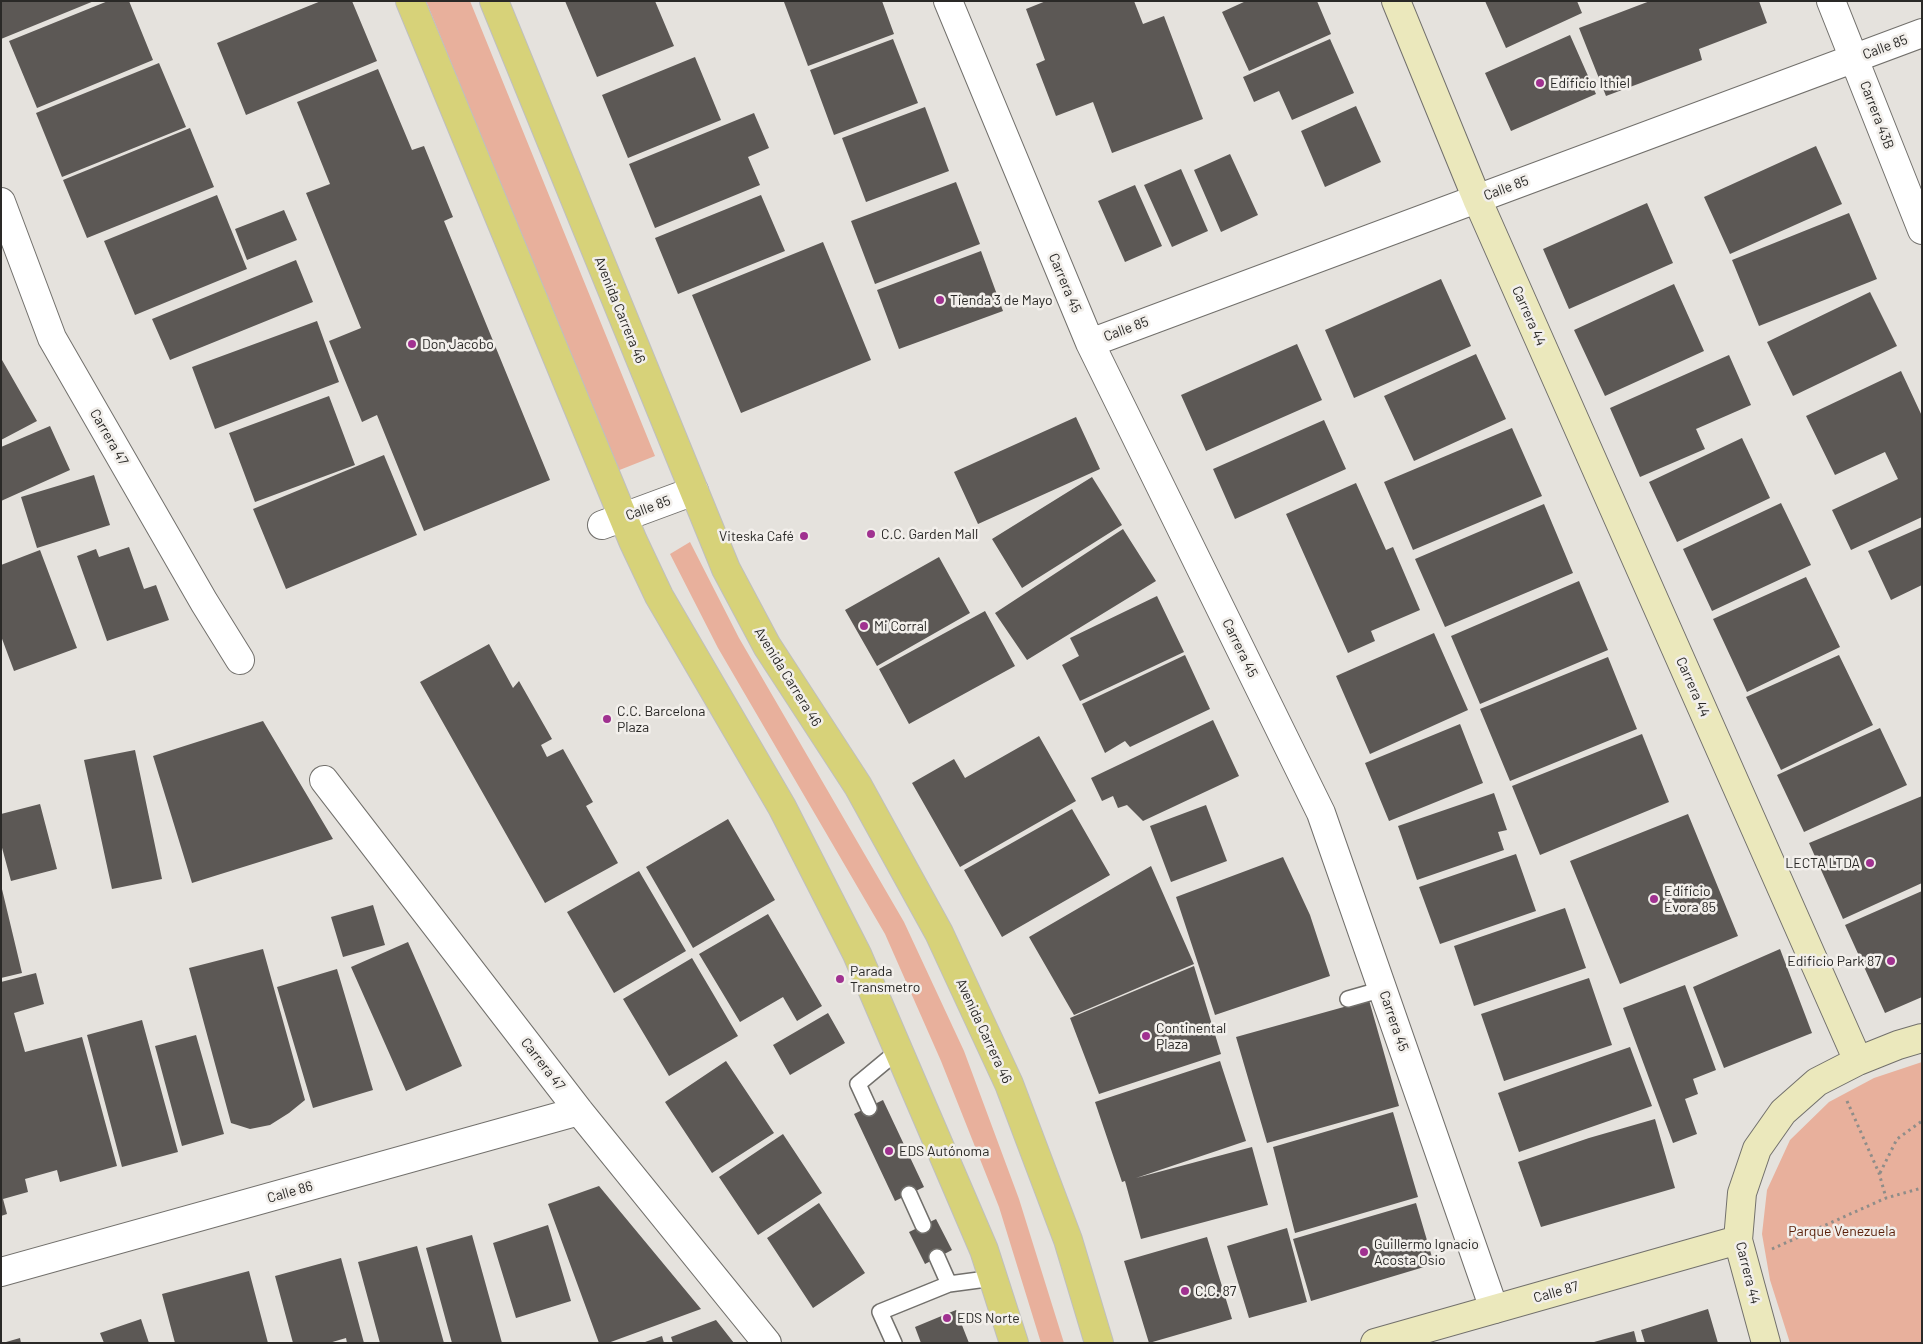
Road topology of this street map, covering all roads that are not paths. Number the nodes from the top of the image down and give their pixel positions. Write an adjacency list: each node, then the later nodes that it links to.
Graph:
1 (410, 1): 13 (main road)
2 (494, 1): 12 (main road, Avenida Carrera 46)
3 (948, 1): 11 (street, Carrera 45)
4 (1396, 1): 8 (street, Carrera 44)
5 (1832, 1): 7 (street, Carrera 43B)
6 (1922, 33): 7 (street, Calle 85)
7 (1855, 58): 8 (street, Calle 85); 10 (street, Carrera 43B)
8 (1477, 199): 11 (street, Calle 85); 20 (street, Carrera 44)
9 (1, 202): 14 (street, Carrera 47)
10 (1922, 230)
11 (1090, 343): 16 (street, Carrera 45)
12 (694, 491): 13 (street, Calle 85); 34 (main road, Avenida Carrera 46)
13 (612, 521): 19 (main road)
14 (240, 660)
15 (324, 780): 22 (street, Carrera 47)
16 (1383, 988): 17 (lane); 30 (street, Carrera 45)
17 (1348, 999)
18 (1922, 1038): 20 (street)
19 (898, 1050): 21 (lane); 28 (main road)
20 (1847, 1067): 25 (street, Carrera 44)
21 (868, 1108)
22 (579, 1111): 27 (street, Calle 86); 32 (street, Carrera 47)
23 (908, 1194): 24 (lane)
24 (923, 1225)
25 (1741, 1250): 30 (street, Calle 87); 36 (street, Carrera 44)
26 (937, 1258): 29 (lane)
27 (1, 1272)
28 (994, 1278): 29 (lane); 31 (main road)
29 (949, 1284): 33 (lane)
30 (1494, 1309): 35 (street, Calle 87)
31 (1008, 1341)
32 (767, 1343)
33 (894, 1343)
34 (1099, 1343)
35 (1375, 1343)
36 (1766, 1343)

